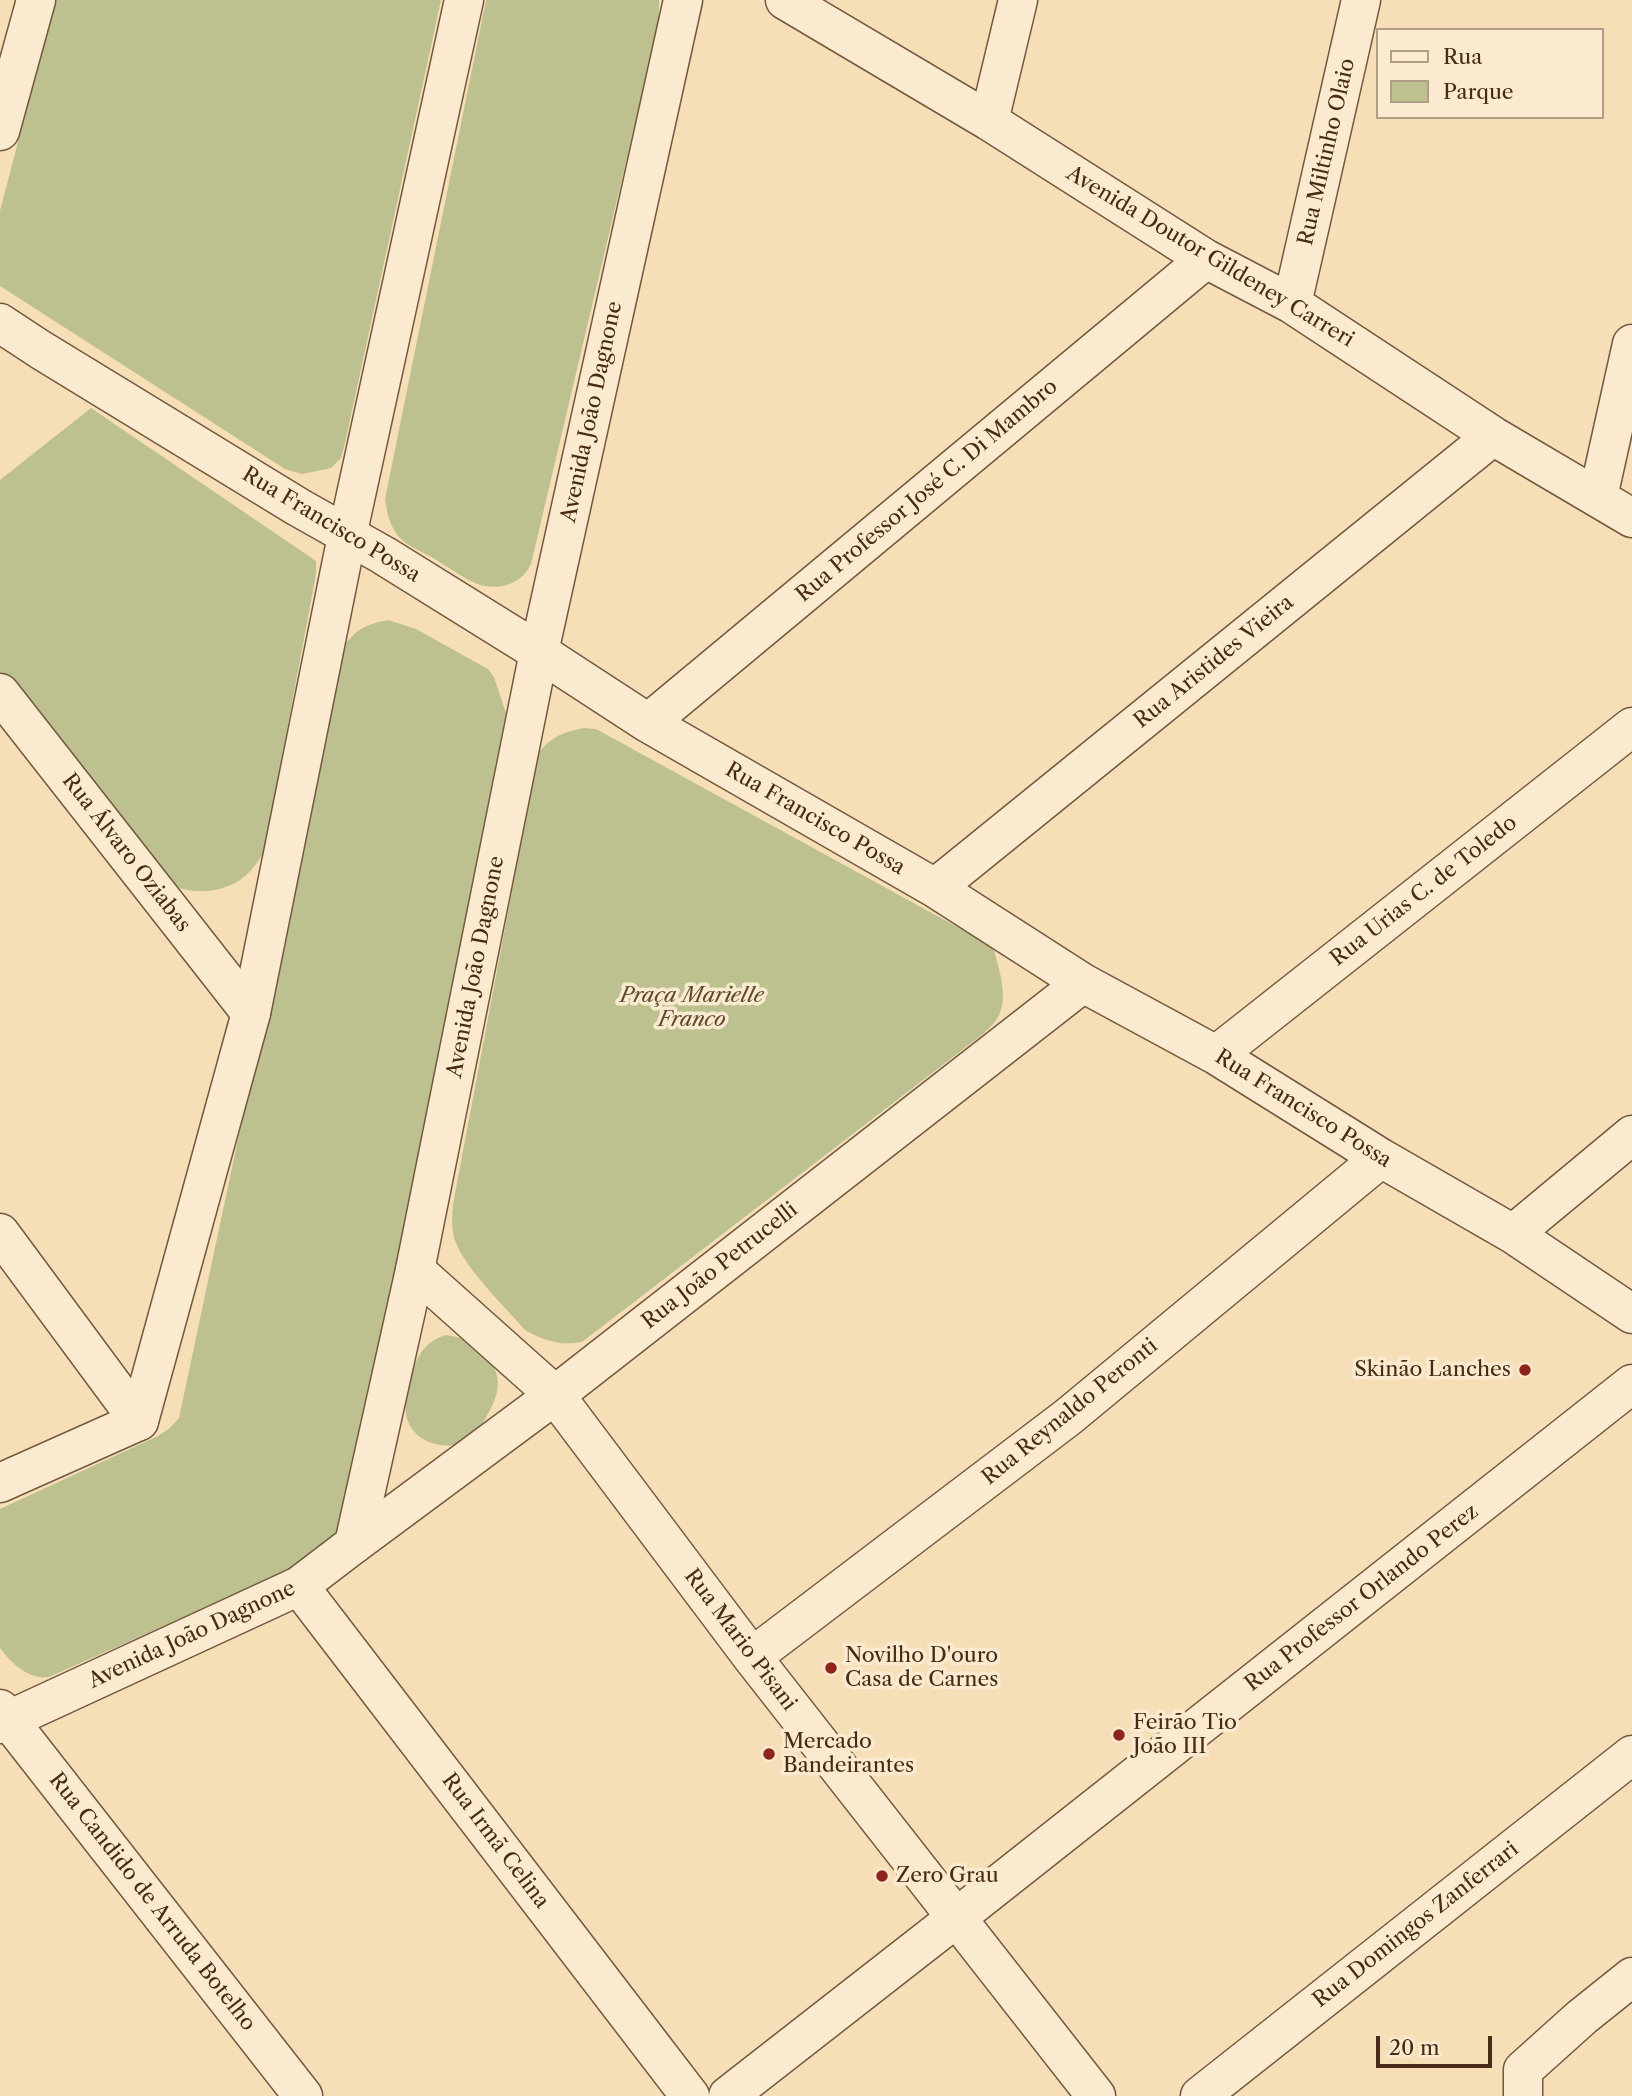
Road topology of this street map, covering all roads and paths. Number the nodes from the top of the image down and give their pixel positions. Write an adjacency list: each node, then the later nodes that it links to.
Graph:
1 (36, 0): 8 (street)
2 (464, 0): 16 (street)
3 (683, 0): 17 (street, Avenida João Dagnone)
4 (785, 0): 7 (street, Avenida Doutor Gildeney Carreri)
5 (1018, 0): 7 (street)
6 (1362, 0): 10 (street, Rua Miltinho Olaio)
7 (989, 121): 9 (street, Avenida Doutor Gildeney Carreri)
8 (0, 131)
9 (1206, 259): 10 (street, Avenida Doutor Gildeney Carreri); 19 (street, Rua Professor José C. Di Mambro)
10 (1292, 304): 13 (street, Avenida Doutor Gildeney Carreri)
11 (0, 323): 16 (street, Rua Francisco Possa)
12 (1632, 344): 14 (street)
13 (1493, 436): 14 (street, Avenida Doutor Gildeney Carreri); 21 (street, Rua Aristides Vieira)
14 (1598, 497): 15 (street, Avenida Doutor Gildeney Carreri)
15 (1632, 518)
16 (348, 536): 17 (street, Rua Francisco Possa); 23 (street)
17 (539, 652): 19 (street, Rua Francisco Possa); 29 (street, Avenida João Dagnone)
18 (0, 693): 23 (street, Rua Álvaro Oziabas)
19 (648, 723): 21 (street, Rua Francisco Possa)
20 (1632, 727): 24 (street, Rua Urias C. de Toledo)
21 (935, 888): 22 (street, Rua Francisco Possa)
22 (1083, 983): 24 (street, Rua Francisco Possa); 32 (street, Rua João Petrucelli)
23 (251, 1013): 33 (street)
24 (1216, 1055): 26 (street, Rua Francisco Possa)
25 (1632, 1135): 28 (street)
26 (1381, 1158): 28 (street, Rua Francisco Possa); 37 (street, Rua Reynaldo Peronti)
27 (0, 1233): 33 (street)
28 (1513, 1234): 30 (street, Rua Francisco Possa)
29 (415, 1270): 32 (street, Rua Mario Pisani); 35 (street, Avenida João Dagnone)
30 (1632, 1314)
31 (1632, 1384): 40 (street, Rua Professor Orlando Perez)
32 (555, 1395): 35 (street, Rua João Petrucelli); 37 (street, Rua Mario Pisani)
33 (139, 1421): 34 (street)
34 (0, 1483)
35 (355, 1544): 36 (street, Avenida João Dagnone)
36 (299, 1586): 38 (street, Avenida João Dagnone); 44 (street, Rua Irmã Celina)
37 (752, 1657): 40 (street, Rua Mario Pisani)
38 (3, 1717): 43 (street, Rua Candido de Arruda Botelho)
39 (1632, 1755): 47 (street, Rua Domingos Zanferrari)
40 (956, 1919): 45 (street, Rua Professor Orlando Perez); 46 (street, Rua Mario Pisani)
41 (1632, 1977): 42 (street)
42 (1523, 2083)
43 (303, 2096)
44 (690, 2096)
45 (729, 2096)
46 (1096, 2096)
47 (1200, 2096)

